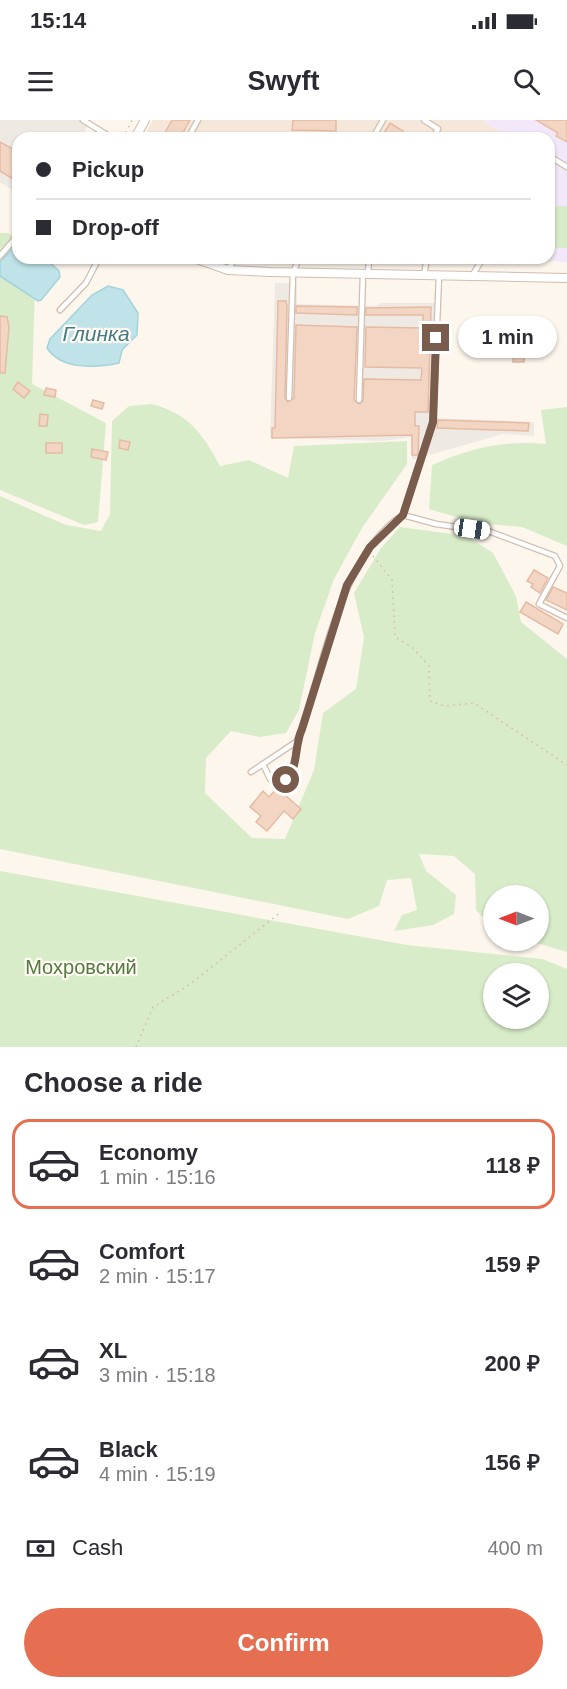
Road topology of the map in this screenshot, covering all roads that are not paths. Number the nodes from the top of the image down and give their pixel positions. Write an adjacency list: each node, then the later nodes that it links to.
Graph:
1 (83, 120): 3 (lane)
2 (424, 120): 4 (lane)
3 (102, 132)
4 (436, 132)
5 (12, 242): 6 (lane)
6 (0, 256)
7 (96, 264): 21 (lane)
8 (211, 264): 14 (street)
9 (232, 264): 14 (lane)
10 (297, 264): 15 (lane)
11 (368, 264): 16 (lane)
12 (426, 264): 17 (lane)
13 (479, 264): 19 (lane)
14 (228, 270): 15 (street)
15 (293, 273): 16 (street); 22 (lane)
16 (365, 274): 17 (street); 23 (lane)
17 (424, 275): 18 (street)
18 (439, 276): 19 (street); 24 (lane)
19 (472, 276): 20 (street)
20 (567, 278)
21 (60, 310)
22 (289, 398)
23 (359, 400)
24 (403, 515): 25 (lane); 26 (lane)
25 (567, 618)
26 (296, 742): 27 (lane); 27 (lane)
27 (263, 764): 28 (lane)
28 (251, 772)

